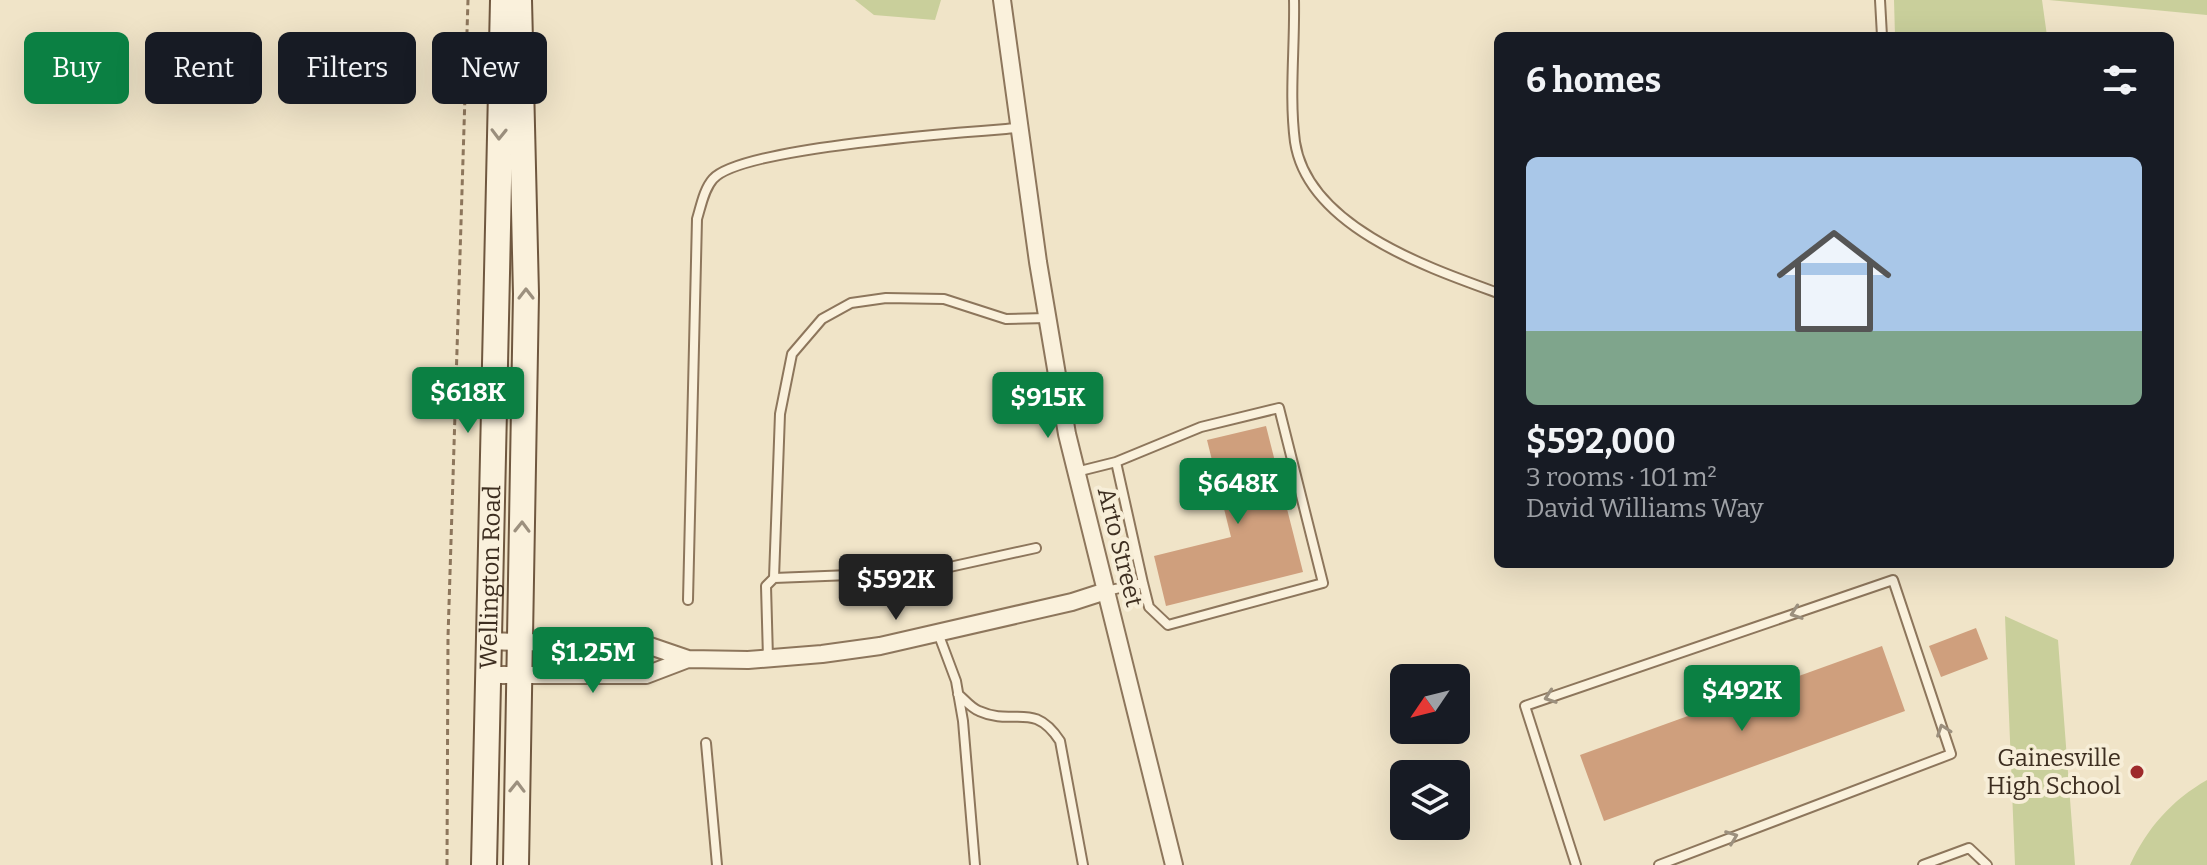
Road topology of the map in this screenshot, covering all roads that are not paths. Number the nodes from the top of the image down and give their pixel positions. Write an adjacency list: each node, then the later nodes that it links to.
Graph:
1 (503, 0): 18 (main road, Wellington Road, one-way to 18)
2 (519, 0): 19 (main road, Wellington Road, one-way to 2)
3 (1002, 0): 7 (street, Arto Street)
4 (1294, 0): 8 (lane)
5 (1880, 0): 6 (lane)
6 (1882, 32)
7 (1018, 128): 9 (street, Arto Street); 16 (lane)
8 (1494, 292)
9 (1047, 318): 11 (street, Arto Street); 13 (lane)
10 (1116, 462): 11 (lane); 14 (lane); 14 (lane)
11 (1076, 472): 15 (street, Arto Street)
12 (1036, 548): 13 (lane)
13 (774, 578): 20 (lane)
14 (1143, 583): 15 (lane)
15 (1106, 591): 17 (street); 31 (street, Arto Street)
16 (688, 600)
17 (938, 633): 20 (street); 24 (lane)
18 (488, 641): 19 (street); 22 (main road, Wellington Road)
19 (520, 642): 21 (street); 23 (main road, Wellington Road)
20 (768, 658): 21 (street)
21 (688, 659): 23 (street)
22 (487, 675): 23 (street); 26 (main road, Wellington Road)
23 (519, 675): 27 (main road, Wellington Road, one-way to 23)
24 (958, 694): 29 (lane); 30 (lane)
25 (706, 743): 28 (lane)
26 (484, 865)
27 (516, 865)
28 (717, 865)
29 (975, 865)
30 (1083, 865)
31 (1174, 865)
32 (1576, 865): 33 (lane, one-way to 32)
33 (1659, 865)
34 (1923, 865): 35 (lane)
35 (1987, 865)

